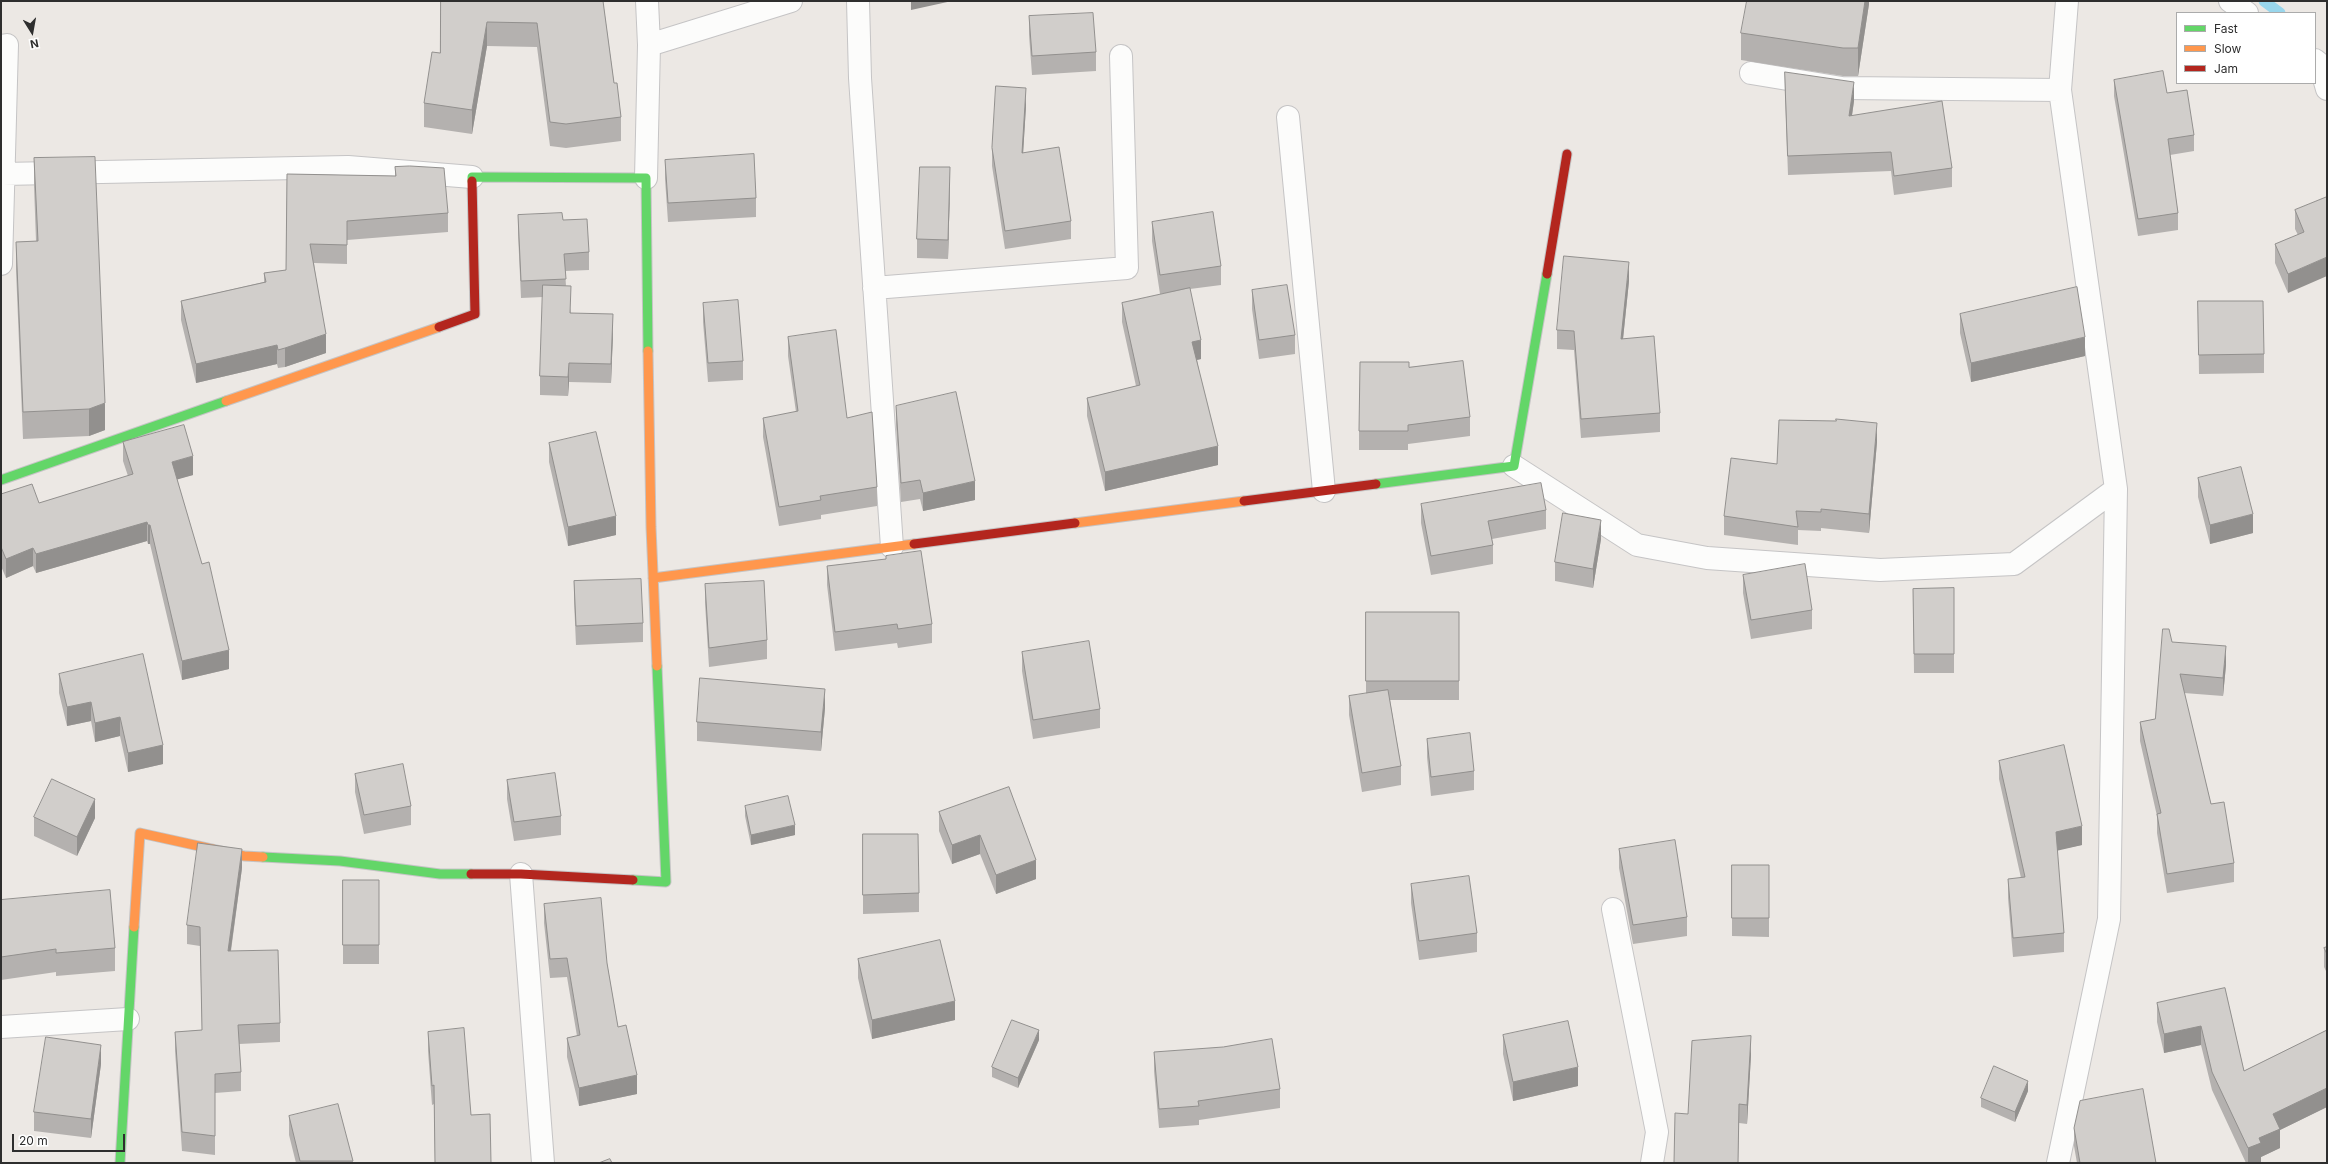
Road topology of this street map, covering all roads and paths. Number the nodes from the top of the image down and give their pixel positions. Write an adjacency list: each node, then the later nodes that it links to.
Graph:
1 (647, 1): 7 (street)
2 (791, 1): 7 (street)
3 (858, 1): 20 (street)
4 (2067, 1): 13 (street)
5 (2230, 1): 6 (street)
6 (2246, 12)
7 (649, 45): 18 (street)
8 (1, 46): 16 (street)
9 (1121, 56): 20 (street)
10 (2321, 62): 12 (street)
11 (1751, 73): 13 (street)
12 (2327, 89)
13 (2060, 90): 23 (street)
14 (1288, 117): 24 (street)
15 (1567, 154): 21 (street)
16 (3, 174): 17 (street); 19 (street)
17 (472, 177): 18 (street); 22 (street)
18 (646, 178): 26 (street)
19 (1, 264)
20 (874, 288): 25 (street)
21 (1514, 466): 23 (street); 24 (street)
22 (1, 480)
23 (2116, 488): 34 (street)
24 (1324, 491): 25 (street)
25 (892, 547): 26 (street)
26 (653, 578): 27 (street)
27 (521, 874): 29 (street); 32 (street)
28 (1613, 909): 33 (street)
29 (128, 1019): 30 (street); 31 (street)
30 (1, 1027)
31 (120, 1163)
32 (543, 1163)
33 (1652, 1163)
34 (2058, 1163)

